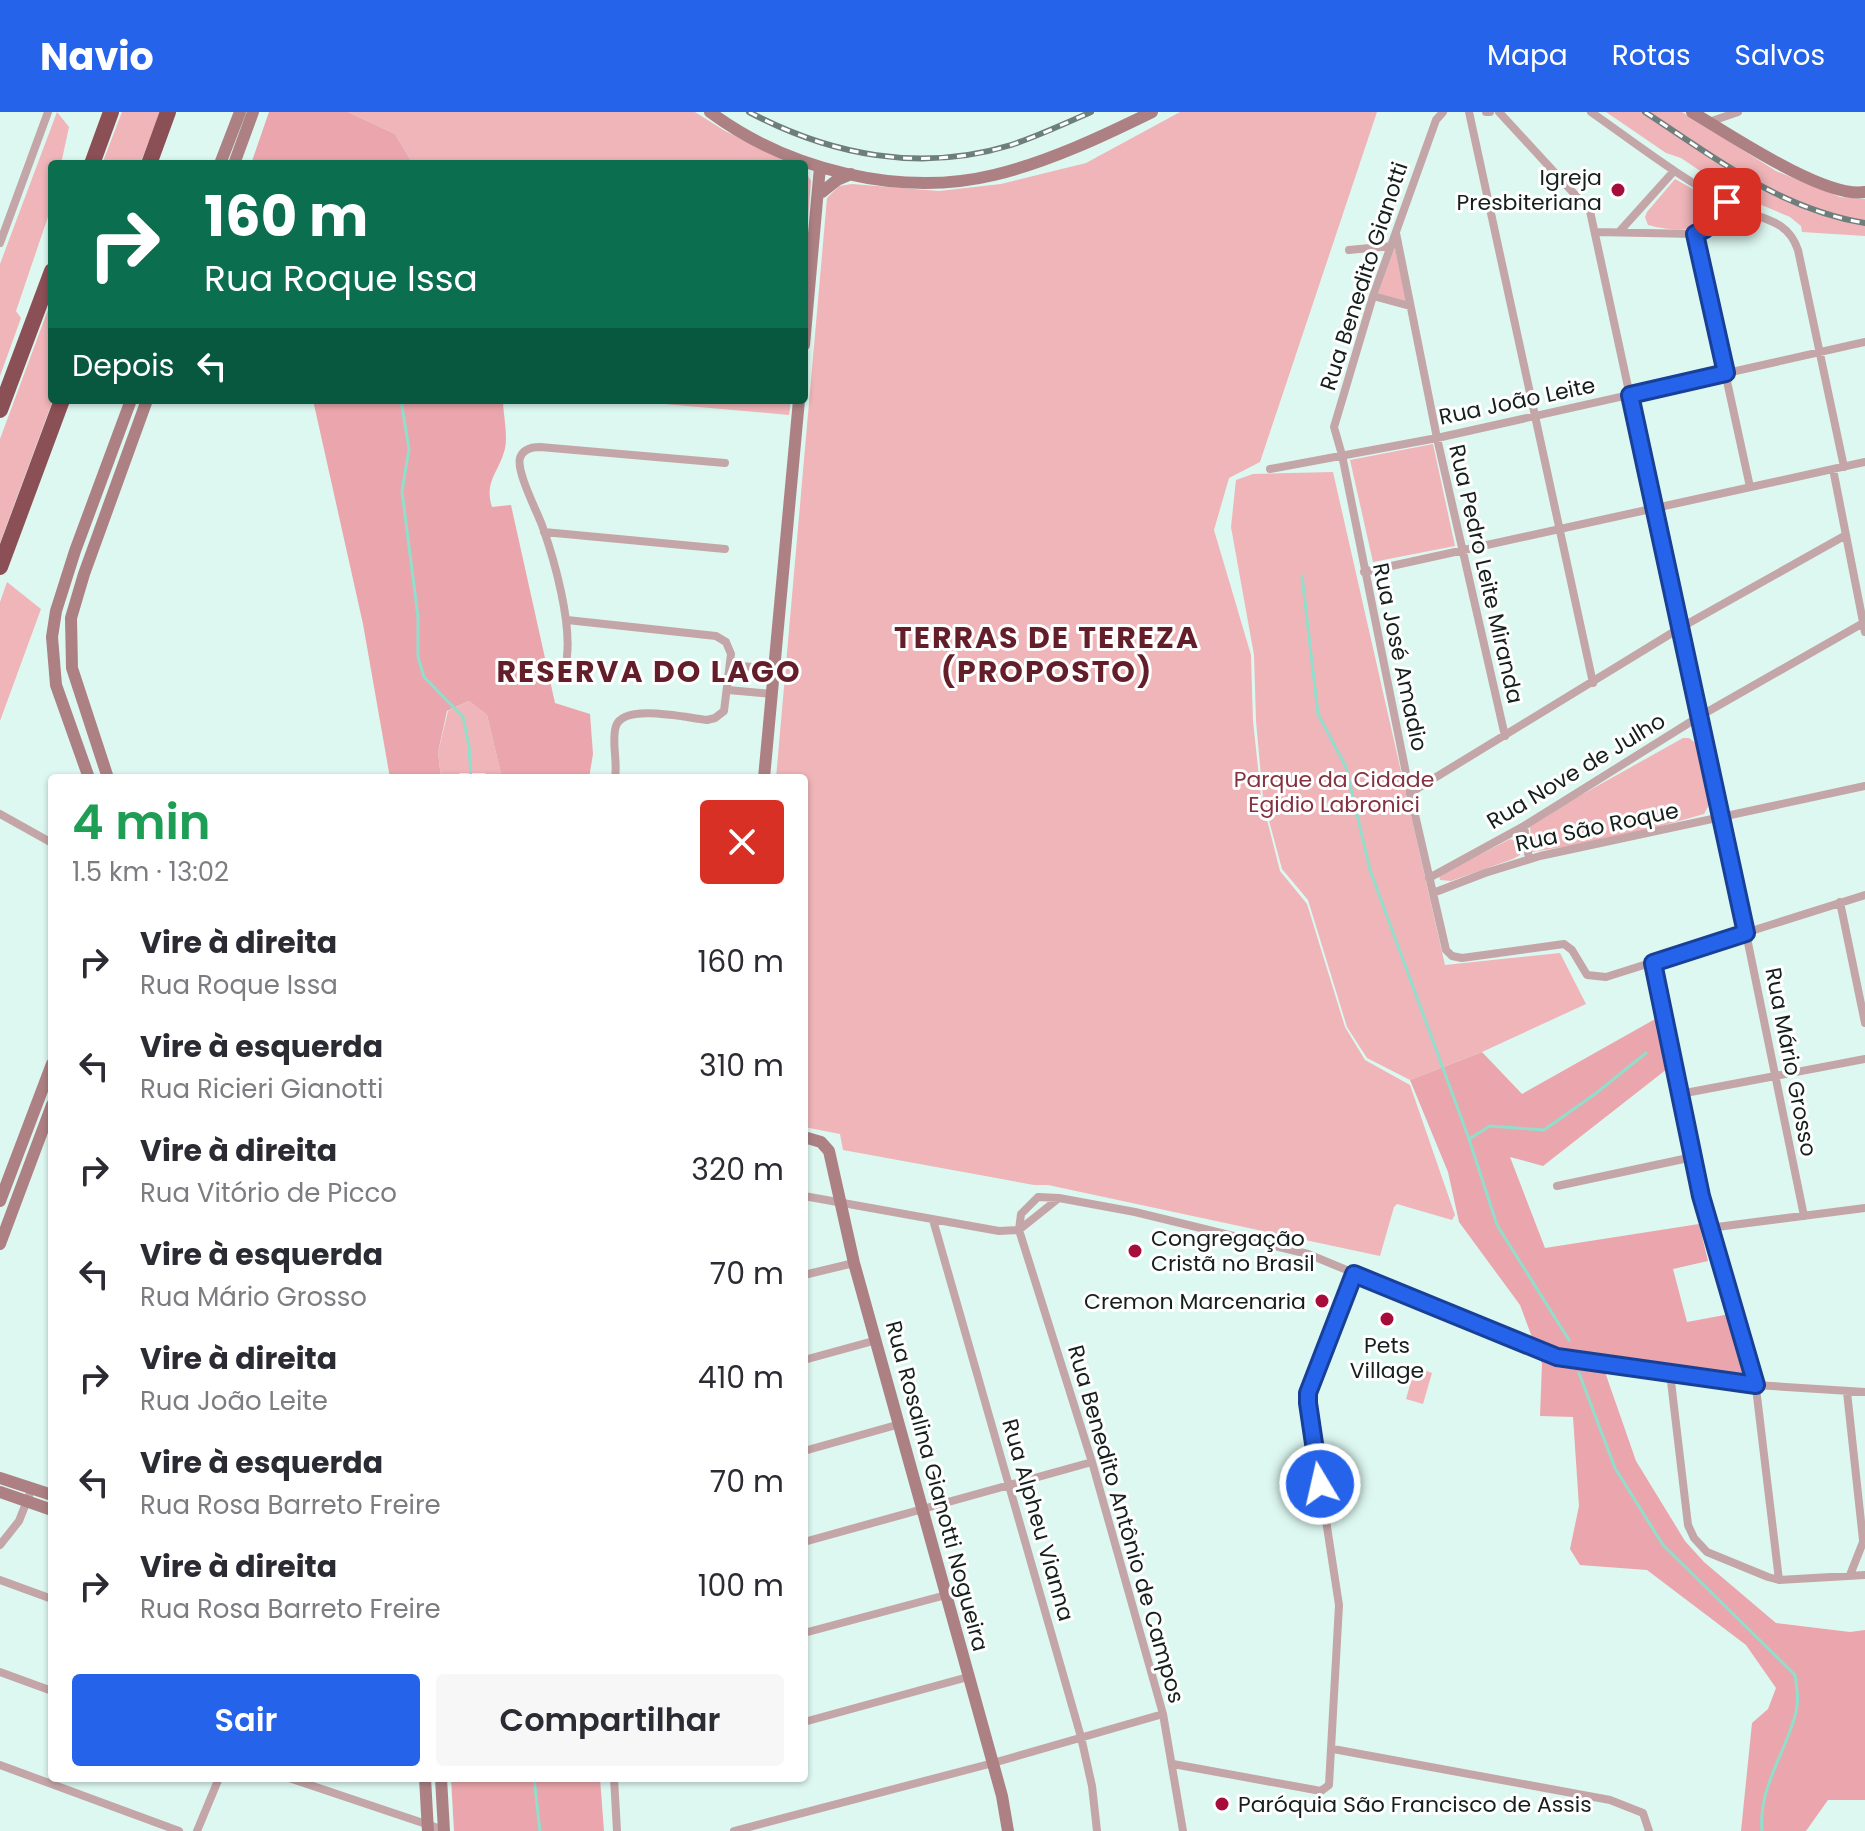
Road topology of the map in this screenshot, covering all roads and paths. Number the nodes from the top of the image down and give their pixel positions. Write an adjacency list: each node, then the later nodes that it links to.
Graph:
1 (48, 112): 33 (street)
2 (111, 112): 16 (highway)
3 (168, 112): 17 (highway)
4 (240, 112): 18 (street)
5 (253, 112): 19 (street)
6 (710, 112): 20 (street)
7 (1152, 112): 25 (street)
8 (1443, 112): 29 (street, Rua Benedito Gianotti)
9 (1462, 112): 10 (street)
10 (1469, 112): 49 (street)
11 (1499, 112): 30 (street, Rua Mário Grosso)
12 (1591, 112): 24 (street)
13 (1692, 112): 15 (street)
14 (1738, 112): 15 (street)
15 (1709, 122): 26 (street)
16 (93, 160)
17 (150, 160)
18 (222, 160)
19 (235, 160)
20 (801, 160)
21 (808, 163): 22 (street)
22 (823, 168): 25 (street); 27 (street)
23 (808, 171): 27 (street)
24 (1674, 171): 28 (street); 31 (street)
25 (851, 174): 27 (street)
26 (1865, 192)
27 (819, 193): 38 (street)
28 (1727, 202): 32 (street); 41 (street)
29 (1396, 232): 34 (street, Rua Benedito Gianotti); 39 (street, Rua Pedro Leite Miranda)
30 (1596, 232): 31 (street); 43 (street, Rua Mário Grosso)
31 (1619, 232): 32 (street)
32 (1695, 234): 42 (street)
33 (0, 243)
34 (1391, 246): 35 (street); 37 (street, Rua Benedito Gianotti)
35 (1349, 250)
36 (48, 282): 48 (highway)
37 (1373, 296): 39 (street); 51 (street, Rua Benedito Gianotti)
38 (808, 304)
39 (1410, 306): 50 (street, Rua Pedro Leite Miranda)
40 (1865, 342): 41 (street, Rua João Leite)
41 (1819, 352): 42 (street, Rua João Leite); 54 (street)
42 (1726, 373): 43 (street, Rua João Leite); 57 (street)
43 (1630, 395): 49 (street, Rua João Leite); 58 (street, Rua Mário Grosso)
44 (61, 404): 64 (highway)
45 (130, 404): 77 (street)
46 (146, 404): 78 (street)
47 (799, 404): 71 (street)
48 (0, 410)
49 (1536, 416): 50 (street, Rua João Leite); 59 (street)
50 (1437, 438): 51 (street, Rua João Leite); 63 (street, Rua Pedro Leite Miranda)
51 (1342, 455): 55 (street, Rua João Leite); 65 (street, Rua José Amadio)
52 (1865, 462): 54 (street)
53 (725, 463): 60 (street)
54 (1844, 467): 56 (street)
55 (1270, 469)
56 (1833, 469): 57 (street); 61 (street)
57 (1750, 487): 58 (street)
58 (1655, 508): 59 (street); 68 (street, Rua Mário Grosso)
59 (1560, 529): 63 (street); 72 (street)
60 (544, 532): 62 (street); 66 (street)
61 (1846, 535): 67 (street); 68 (street)
62 (725, 549)
63 (1461, 551): 65 (street); 76 (street, Rua Pedro Leite Miranda)
64 (0, 567)
65 (1364, 572): 82 (street, Rua José Amadio)
66 (567, 620): 69 (street); 70 (street)
67 (1864, 626): 75 (street, Rua Nove de Julho)
68 (1680, 628): 72 (street); 75 (street, Rua Mário Grosso)
69 (567, 656)
70 (730, 665): 71 (street); 73 (street)
71 (775, 669): 74 (street)
72 (1593, 683): 76 (street)
73 (728, 690): 74 (street); 79 (street)
74 (772, 694): 80 (street)
75 (1700, 716): 84 (street, Rua Mário Grosso); 85 (street, Rua Nove de Julho)
76 (1505, 736): 82 (street)
77 (88, 774)
78 (107, 774)
79 (615, 774)
80 (764, 774)
81 (1865, 786): 84 (street, Rua São Roque)
82 (1410, 793): 88 (street, Rua José Amadio)
83 (0, 814): 86 (street)
84 (1722, 818): 87 (street, Rua São Roque); 92 (street, Rua Mário Grosso)
85 (1524, 826): 87 (street); 88 (street, Rua Nove de Julho)
86 (48, 841)
87 (1529, 859): 89 (street, Rua São Roque)
88 (1429, 878): 89 (street, Rua José Amadio)
89 (1433, 893): 93 (street, Rua José Amadio)
90 (1865, 895): 91 (street)
91 (1840, 902): 92 (street); 94 (street)
92 (1746, 933): 93 (street); 97 (street, Rua Mário Grosso)
93 (1653, 963): 98 (street)
94 (1865, 1023)
95 (1865, 1059): 97 (street)
96 (48, 1075): 105 (street)
97 (1775, 1076): 98 (street); 108 (street, Rua Mário Grosso)
98 (1680, 1094): 101 (street)
99 (48, 1116): 112 (street)
100 (808, 1138): 106 (street, Rua Rosalina Gianotti Nogueira)
101 (1693, 1157): 102 (street); 110 (street)
102 (1557, 1186)
103 (808, 1197): 106 (street)
104 (1059, 1198): 111 (street); 111 (street); 115 (street)
105 (0, 1201)
106 (842, 1203): 109 (street); 113 (street, Rua Rosalina Gianotti Nogueira)
107 (1865, 1208): 108 (street)
108 (1804, 1216): 110 (street)
109 (933, 1220): 111 (street); 126 (street, Rua Alpheu Vianna)
110 (1709, 1228): 119 (street)
111 (1019, 1230): 124 (street, Rua Benedito Antônio de Campos)
112 (0, 1244)
113 (854, 1263): 114 (street); 116 (street, Rua Rosalina Gianotti Nogueira)
114 (808, 1274)
115 (1354, 1274): 118 (street); 149 (street)
116 (877, 1340): 117 (street); 122 (street, Rua Rosalina Gianotti Nogueira)
117 (808, 1359)
118 (1670, 1373): 119 (street); 139 (street)
119 (1756, 1385): 120 (street); 139 (street)
120 (1847, 1392): 121 (street); 133 (street)
121 (1865, 1392)
122 (900, 1424): 123 (street); 132 (street, Rua Rosalina Gianotti Nogueira)
123 (808, 1450)
124 (1092, 1462): 126 (street); 146 (street, Rua Benedito Antônio de Campos)
125 (0, 1478): 127 (street)
126 (1009, 1486): 132 (street); 148 (street, Rua Alpheu Vianna)
127 (32, 1488): 129 (street); 130 (street)
128 (0, 1492): 130 (street)
129 (48, 1494)
130 (27, 1502): 131 (street); 135 (street)
131 (48, 1509)
132 (925, 1510): 134 (street); 140 (street, Rua Rosalina Gianotti Nogueira)
133 (1864, 1538): 136 (street)
134 (808, 1541)
135 (0, 1545)
136 (1850, 1575): 137 (street); 139 (street)
137 (1865, 1575)
138 (0, 1580): 141 (street)
139 (1779, 1580)
140 (946, 1595): 142 (street); 144 (street, Rua Rosalina Gianotti Nogueira)
141 (48, 1598)
142 (808, 1632)
143 (0, 1672): 145 (street)
144 (968, 1677): 147 (street); 150 (street, Rua Rosalina Gianotti Nogueira)
145 (48, 1690)
146 (1163, 1714): 148 (street); 151 (street, Rua Benedito Antônio de Campos)
147 (808, 1721)
148 (1081, 1737): 150 (street); 165 (street, Rua Alpheu Vianna)
149 (1333, 1749): 151 (street); 167 (street)
150 (993, 1763): 163 (street); 164 (street, Rua Rosalina Gianotti Nogueira)
151 (1173, 1764): 166 (street, Rua Benedito Antônio de Campos)
152 (0, 1765): 160 (street)
153 (217, 1782): 161 (street)
154 (300, 1782): 158 (street)
155 (425, 1782): 158 (street)
156 (441, 1782): 159 (street)
157 (614, 1782): 162 (street)
158 (427, 1828): 159 (street)
159 (444, 1830)
160 (179, 1831)
161 (197, 1831)
162 (617, 1831)
163 (734, 1831)
164 (1008, 1831)
165 (1097, 1831)
166 (1183, 1831)
167 (1649, 1831)

